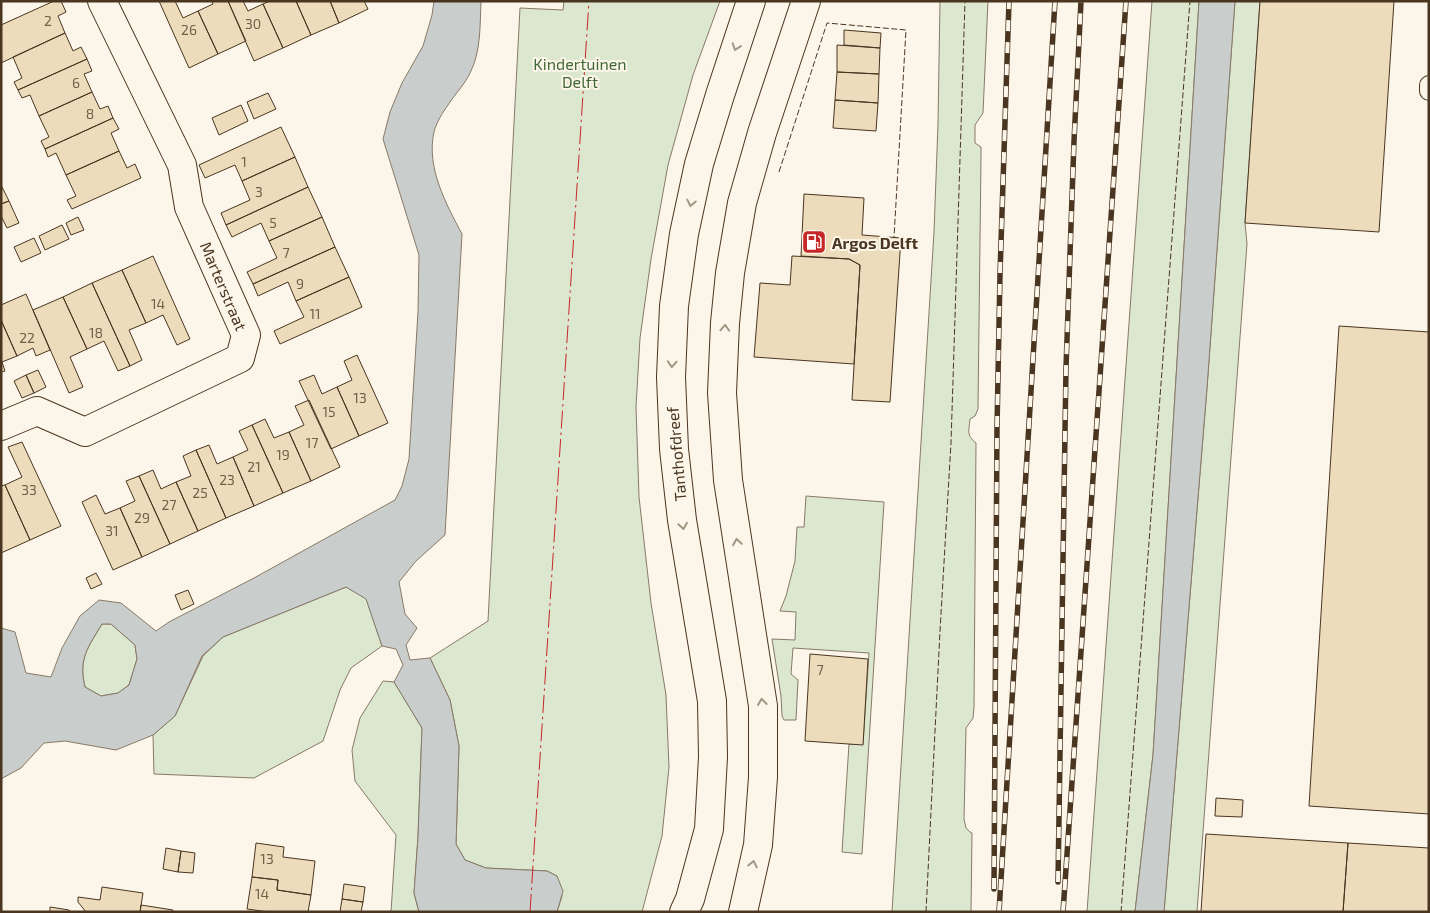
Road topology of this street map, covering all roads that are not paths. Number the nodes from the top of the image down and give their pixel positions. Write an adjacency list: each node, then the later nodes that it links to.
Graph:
1 (102, 1): 6 (street, Marterstraat)
2 (752, 1): 7 (street, Tanthofdreef, one-way to 7)
3 (806, 1): 8 (street, one-way to 3)
4 (1429, 85): 5 (lane)
5 (1429, 90)
6 (1, 426)
7 (684, 912)
8 (743, 912)

